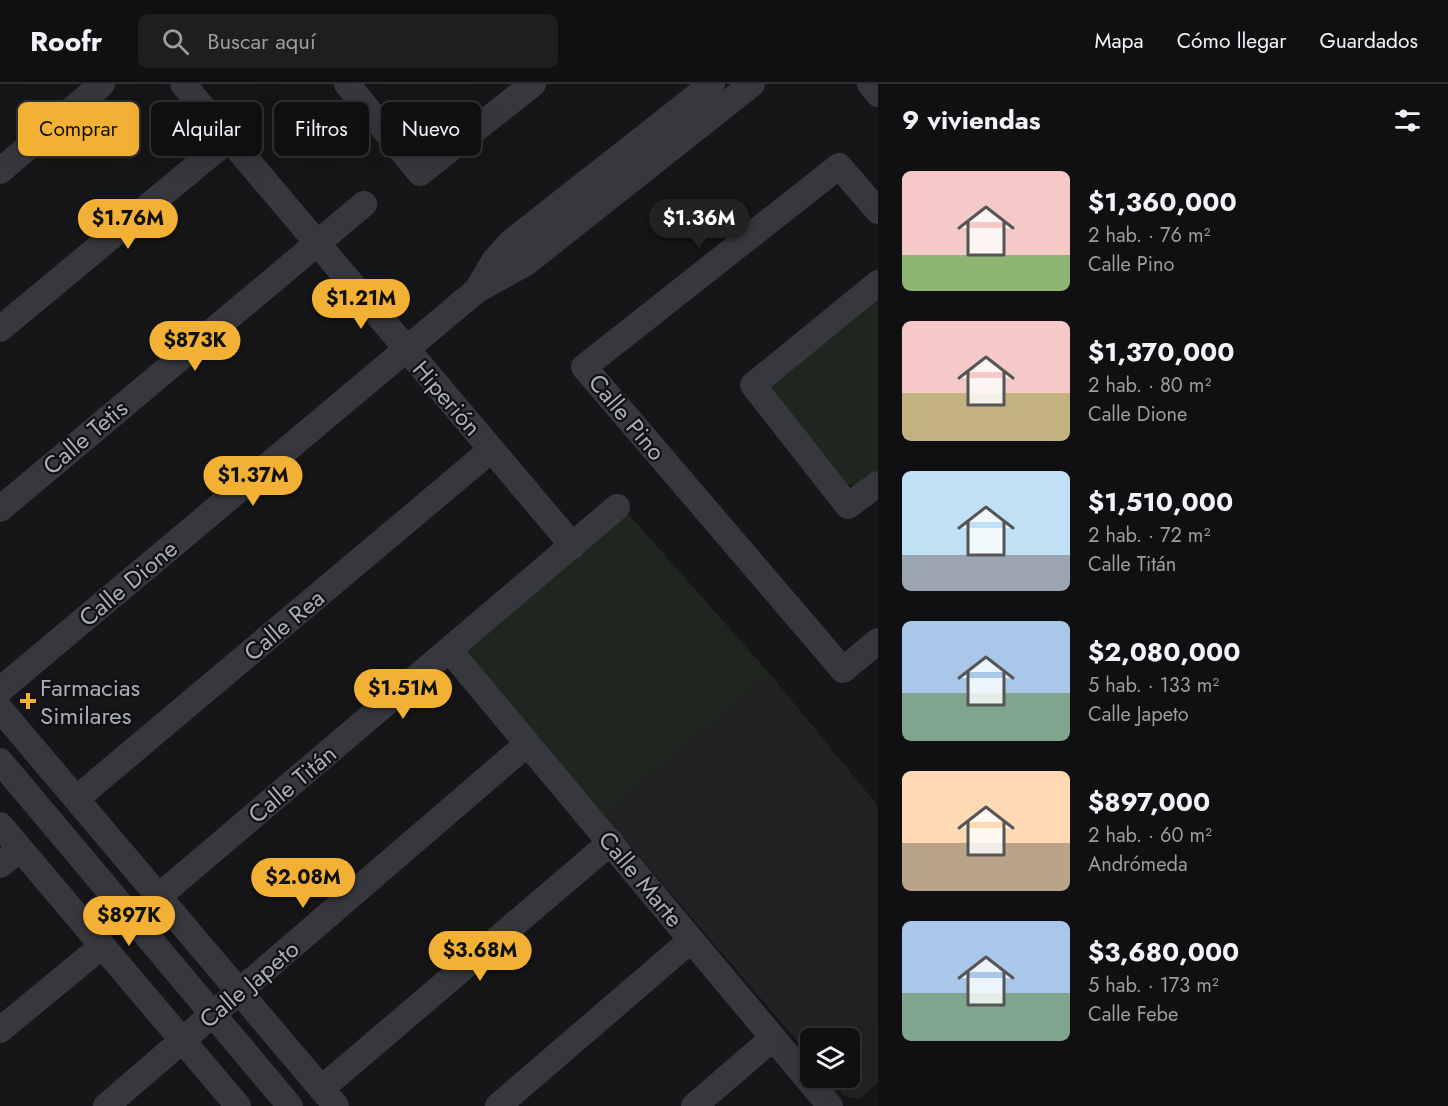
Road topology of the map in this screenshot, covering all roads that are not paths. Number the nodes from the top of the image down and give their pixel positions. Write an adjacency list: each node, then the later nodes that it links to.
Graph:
1 (102, 84): 12 (street)
2 (183, 84): 9 (street, Hiperión)
3 (347, 84): 7 (street)
4 (712, 84): 17 (street, Calle Dione)
5 (752, 84): 17 (street, Calle Dione)
6 (870, 84): 8 (street)
7 (517, 89)
8 (878, 94)
9 (198, 102)
10 (209, 156): 18 (street)
11 (243, 156): 15 (street, Hiperión)
12 (0, 171)
13 (364, 204): 15 (street, Calle Tetis)
14 (878, 211): 25 (street, Calle Pino)
15 (317, 243): 19 (street, Hiperión); 23 (street, Calle Tetis)
16 (878, 283): 21 (street)
17 (477, 290): 19 (street, Calle Dione)
18 (0, 329)
19 (406, 350): 20 (street, Hiperión); 27 (street, Calle Dione)
20 (491, 450): 24 (street, Hiperión); 31 (street, Calle Rea)
21 (878, 484)
22 (617, 507): 24 (street, Calle Titán)
23 (0, 508)
24 (573, 546): 26 (street, Calle Titán)
25 (878, 641)
26 (450, 651): 29 (street, Calle Marte); 36 (street, Calle Titán)
27 (0, 690)
28 (0, 709): 31 (street)
29 (527, 744): 33 (street, Calle Marte); 39 (street, Calle Japeto)
30 (0, 761): 40 (street)
31 (76, 799): 36 (street)
32 (0, 825): 34 (street)
33 (610, 842): 37 (street, Calle Marte); 44 (street)
34 (20, 849): 35 (street); 38 (street)
35 (0, 865)
36 (158, 897): 39 (street)
37 (691, 940): 42 (street, Calle Marte); 48 (street)
38 (102, 946): 41 (street); 43 (street)
39 (238, 993): 40 (street, Calle Japeto); 44 (street)
40 (213, 1014): 43 (street, Calle Japeto); 47 (street)
41 (0, 1030)
42 (773, 1038): 49 (street); 50 (street, Calle Marte)
43 (182, 1040): 45 (street, Calle Japeto); 46 (street)
44 (328, 1097)
45 (106, 1106)
46 (238, 1106)
47 (290, 1106)
48 (498, 1106)
49 (694, 1106)
50 (830, 1106)

